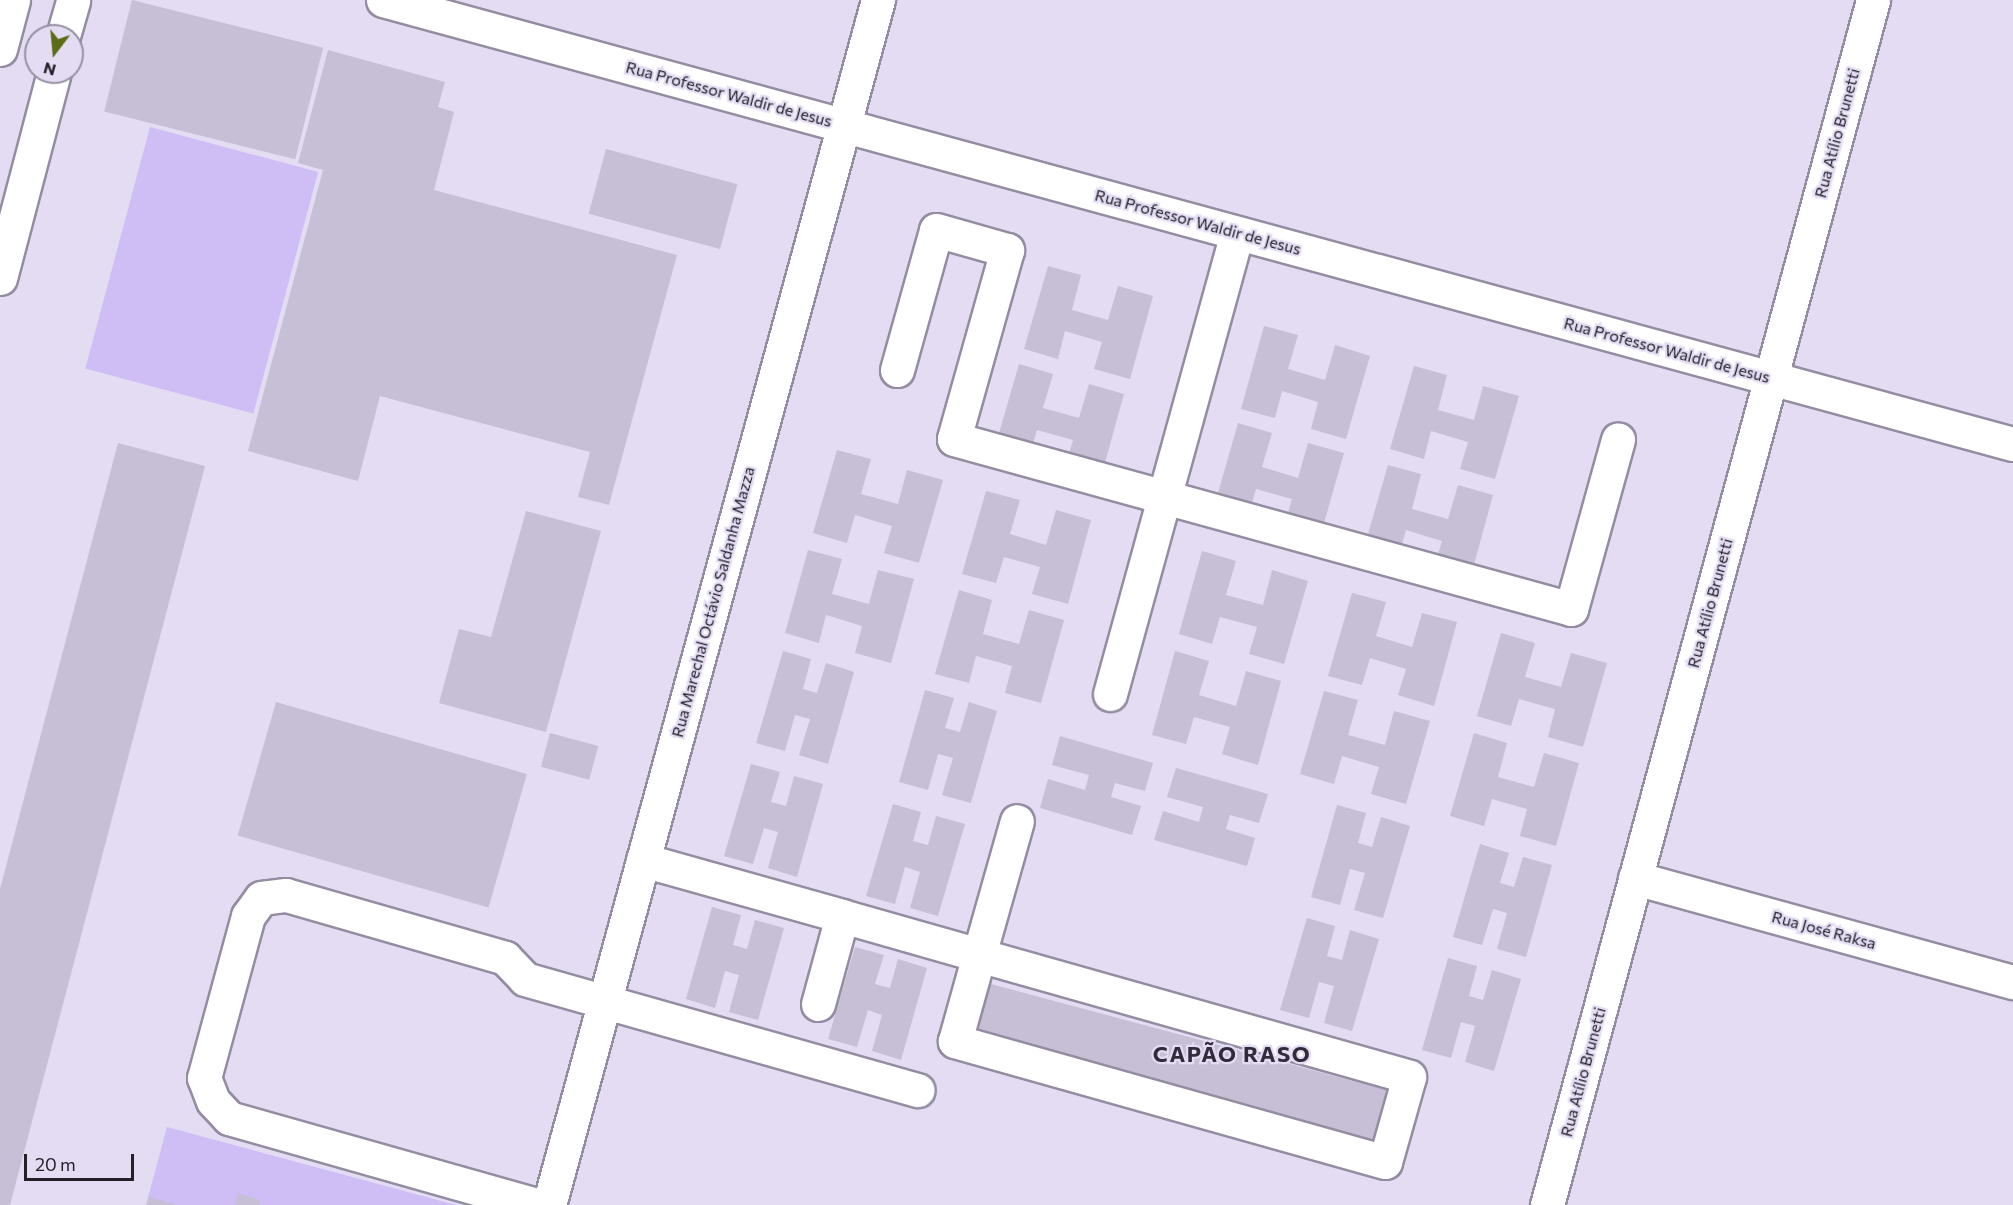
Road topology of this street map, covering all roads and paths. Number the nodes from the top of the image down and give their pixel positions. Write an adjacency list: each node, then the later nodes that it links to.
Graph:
1 (13, 0): 7 (street)
2 (73, 0): 6 (street)
3 (382, 0): 9 (street, Rua Professor Waldir de Jesus)
4 (878, 0): 9 (street, Rua Marechal Octávio Saldanha Mazza)
5 (1873, 0): 14 (street, Rua Atílio Brunetti)
6 (66, 24)
7 (0, 49)
8 (50, 84): 10 (street)
9 (843, 126): 11 (street, Rua Professor Waldir de Jesus); 20 (street, Rua Marechal Octávio Saldanha Mazza)
10 (8, 207): 12 (street)
11 (1237, 233): 14 (street, Rua Professor Waldir de Jesus); 17 (street)
12 (0, 278)
13 (897, 370): 17 (street)
14 (1771, 378): 16 (street, Rua Professor Waldir de Jesus); 21 (street, Rua Atílio Brunetti)
15 (1617, 439): 17 (street)
16 (2013, 444)
17 (1165, 497): 18 (street)
18 (1110, 694)
19 (1017, 821): 23 (street)
20 (643, 860): 22 (street); 25 (street, Rua Marechal Octávio Saldanha Mazza)
21 (1635, 878): 24 (street, Rua José Raksa); 30 (street, Rua Atílio Brunetti)
22 (842, 916): 23 (street); 26 (street)
23 (979, 955): 23 (street)
24 (2013, 982)
25 (605, 1001): 27 (street); 28 (street); 29 (street, Rua Marechal Octávio Saldanha Mazza)
26 (818, 1004)
27 (918, 1090)
28 (536, 1205)
29 (549, 1205)
30 (1546, 1205)

